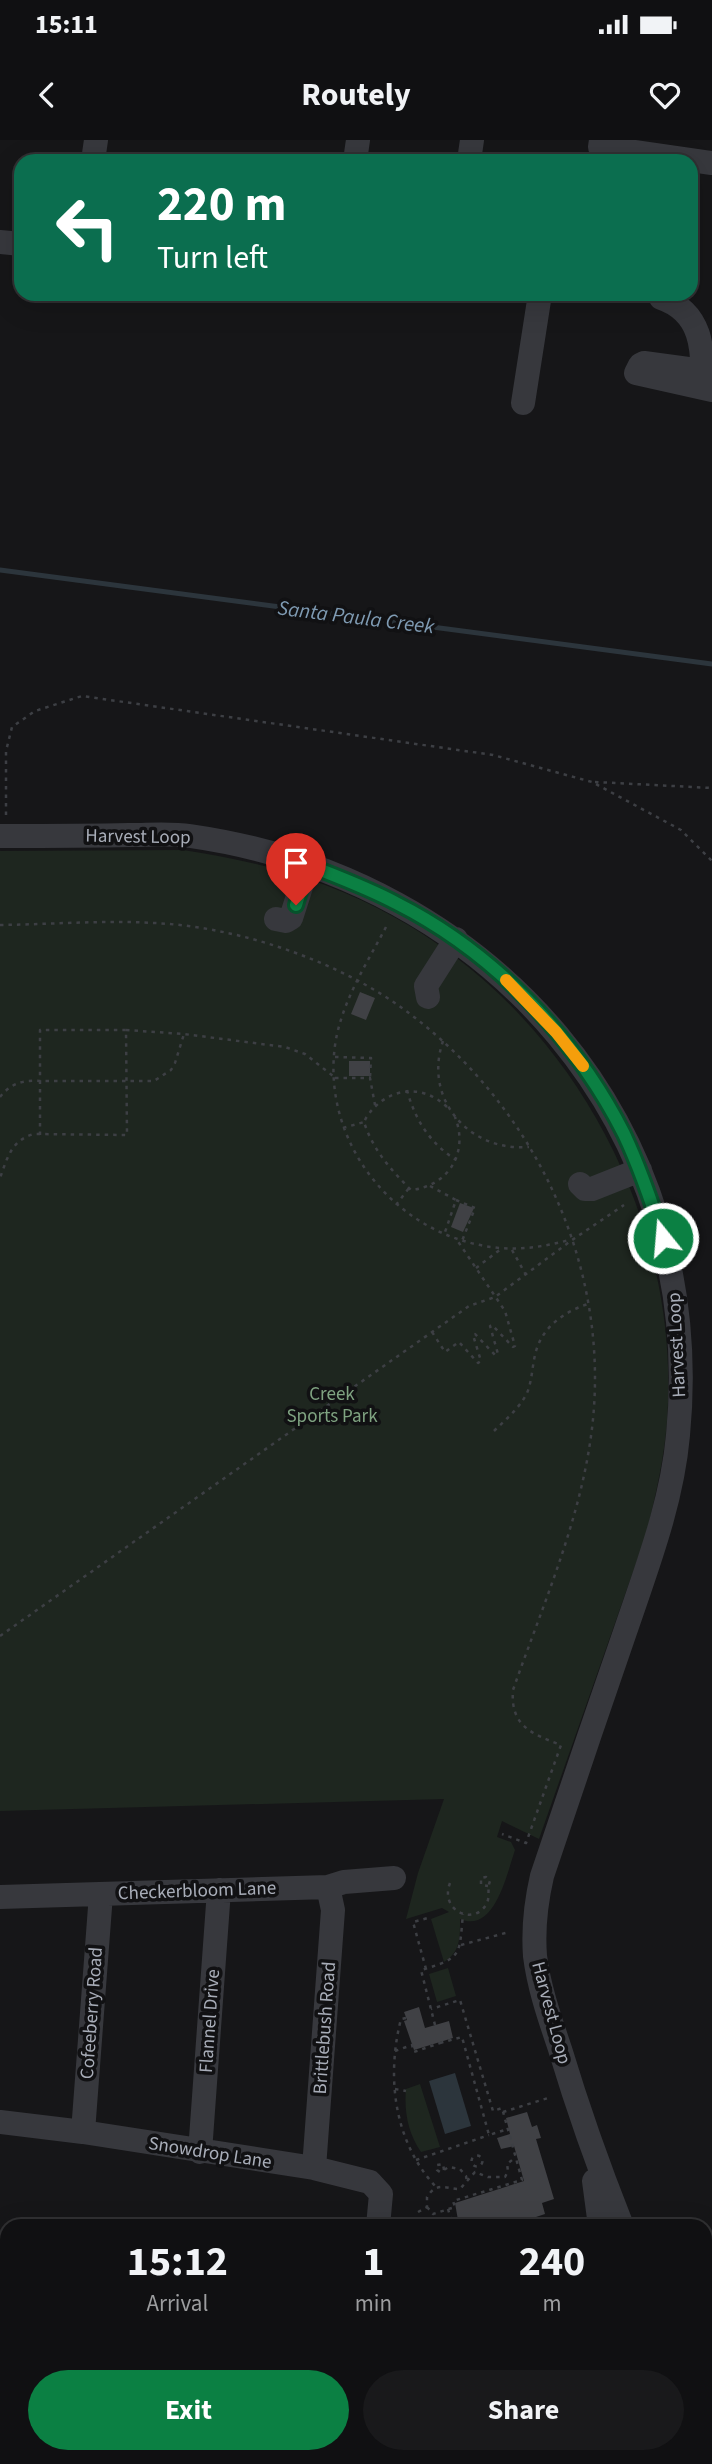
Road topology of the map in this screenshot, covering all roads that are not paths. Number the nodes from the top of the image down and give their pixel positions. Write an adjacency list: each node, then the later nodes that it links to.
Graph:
1 (600, 143): 2 (street)
2 (662, 154)
3 (539, 301): 6 (street)
4 (670, 301): 5 (street)
5 (707, 380)
6 (523, 403)
7 (4, 836): 8 (street, Harvest Loop)
8 (308, 865): 9 (street); 10 (street, Harvest Loop)
9 (276, 919)
10 (456, 939): 11 (street); 12 (street, Harvest Loop)
11 (428, 997)
12 (640, 1170): 13 (street); 21 (street, Harvest Loop)
13 (580, 1184)
14 (394, 1878): 15 (street, Checkerbloom Lane)
15 (328, 1887): 16 (street, Checkerbloom Lane); 23 (street, Brittlebush Road)
16 (219, 1889): 17 (street, Checkerbloom Lane); 22 (street, Flannel Drive)
17 (101, 1894): 18 (street, Checkerbloom Lane); 20 (street, Cofeeberry Road)
18 (0, 1897)
19 (0, 2122): 20 (street, Snowdrop Lane)
20 (83, 2132): 22 (street, Snowdrop Lane)
21 (590, 2146): 25 (street, Harvest Loop); 26 (street, Harvest Loop)
22 (200, 2151): 23 (street, Snowdrop Lane)
23 (314, 2168): 24 (street, Snowdrop Lane)
24 (379, 2219)
25 (599, 2219)
26 (619, 2219)

